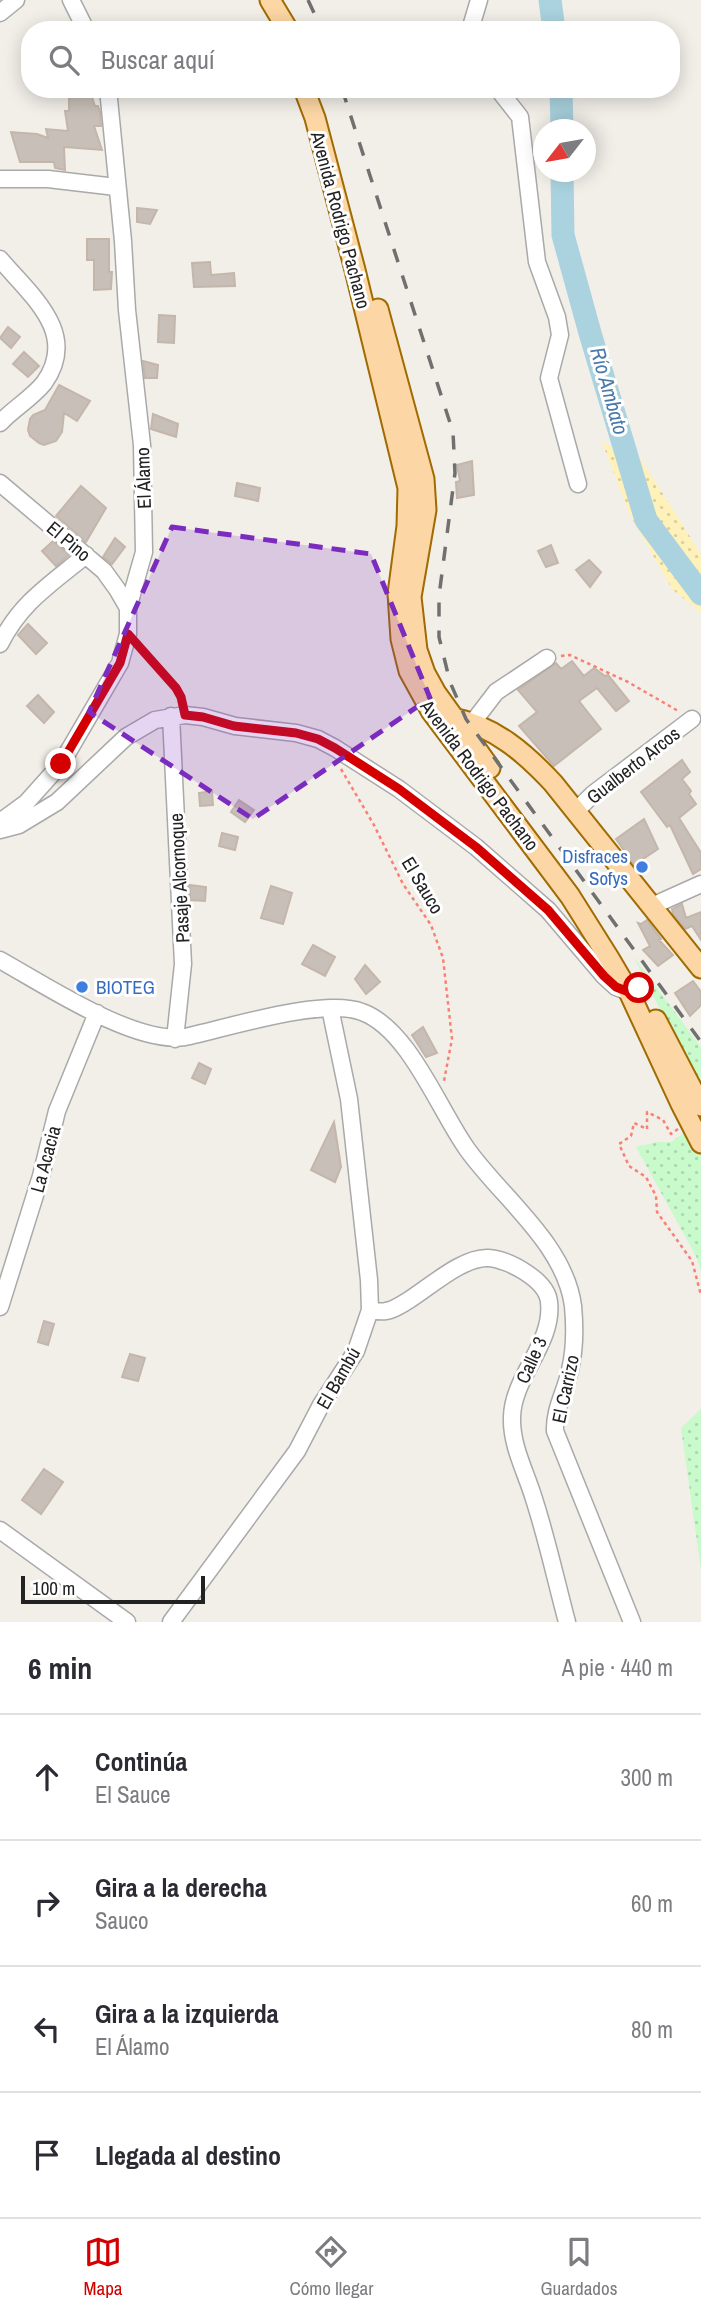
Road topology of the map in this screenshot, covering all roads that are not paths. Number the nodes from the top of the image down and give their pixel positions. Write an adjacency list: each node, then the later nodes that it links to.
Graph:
1 (16, 0): 5 (street)
2 (71, 0): 6 (street)
3 (479, 0): 9 (street)
4 (269, 2): 7 (main road); 8 (main road)
5 (0, 13)
6 (82, 21)
7 (273, 21)
8 (282, 21)
9 (473, 21)
10 (109, 98): 15 (street, El Álamo)
11 (307, 98): 27 (main road, Avenida Rodrigo Pachano)
12 (318, 98): 27 (main road, Avenida Rodrigo Pachano)
13 (505, 98): 19 (street)
14 (0, 179): 15 (street)
15 (116, 187): 21 (street, El Álamo)
16 (0, 259): 17 (street)
17 (1, 420)
18 (0, 484): 20 (street, El Pino)
19 (578, 484)
20 (86, 555): 21 (street, El Pino); 22 (street)
21 (128, 608): 29 (street, El Álamo)
22 (2, 634)
23 (547, 658): 26 (street)
24 (178, 716): 30 (street); 35 (street); 38 (street, Pasaje Alcornoque)
25 (692, 719): 28 (street, Gualberto Arcos)
26 (473, 722): 27 (main road); 28 (main road)
27 (448, 723): 35 (main road, Avenida Rodrigo Pachano)
28 (575, 812): 32 (main road)
29 (0, 822)
30 (0, 830)
31 (701, 884): 32 (street)
32 (652, 906): 34 (main road)
33 (0, 960): 37 (street)
34 (701, 968)
35 (634, 990): 39 (main road, Avenida Rodrigo Pachano)
36 (330, 1008): 38 (street, El Carrizo); 42 (street, El Bambú); 47 (street, El Carrizo)
37 (97, 1013): 38 (street); 41 (street, La Acacia)
38 (175, 1039)
39 (695, 1114): 40 (main road, Avenida Rodrigo Pachano)
40 (701, 1143)
41 (0, 1307)
42 (370, 1310): 45 (street, El Bambú); 46 (street, Calle 3)
43 (0, 1530): 44 (street)
44 (127, 1622)
45 (171, 1622)
46 (568, 1622)
47 (632, 1622)

